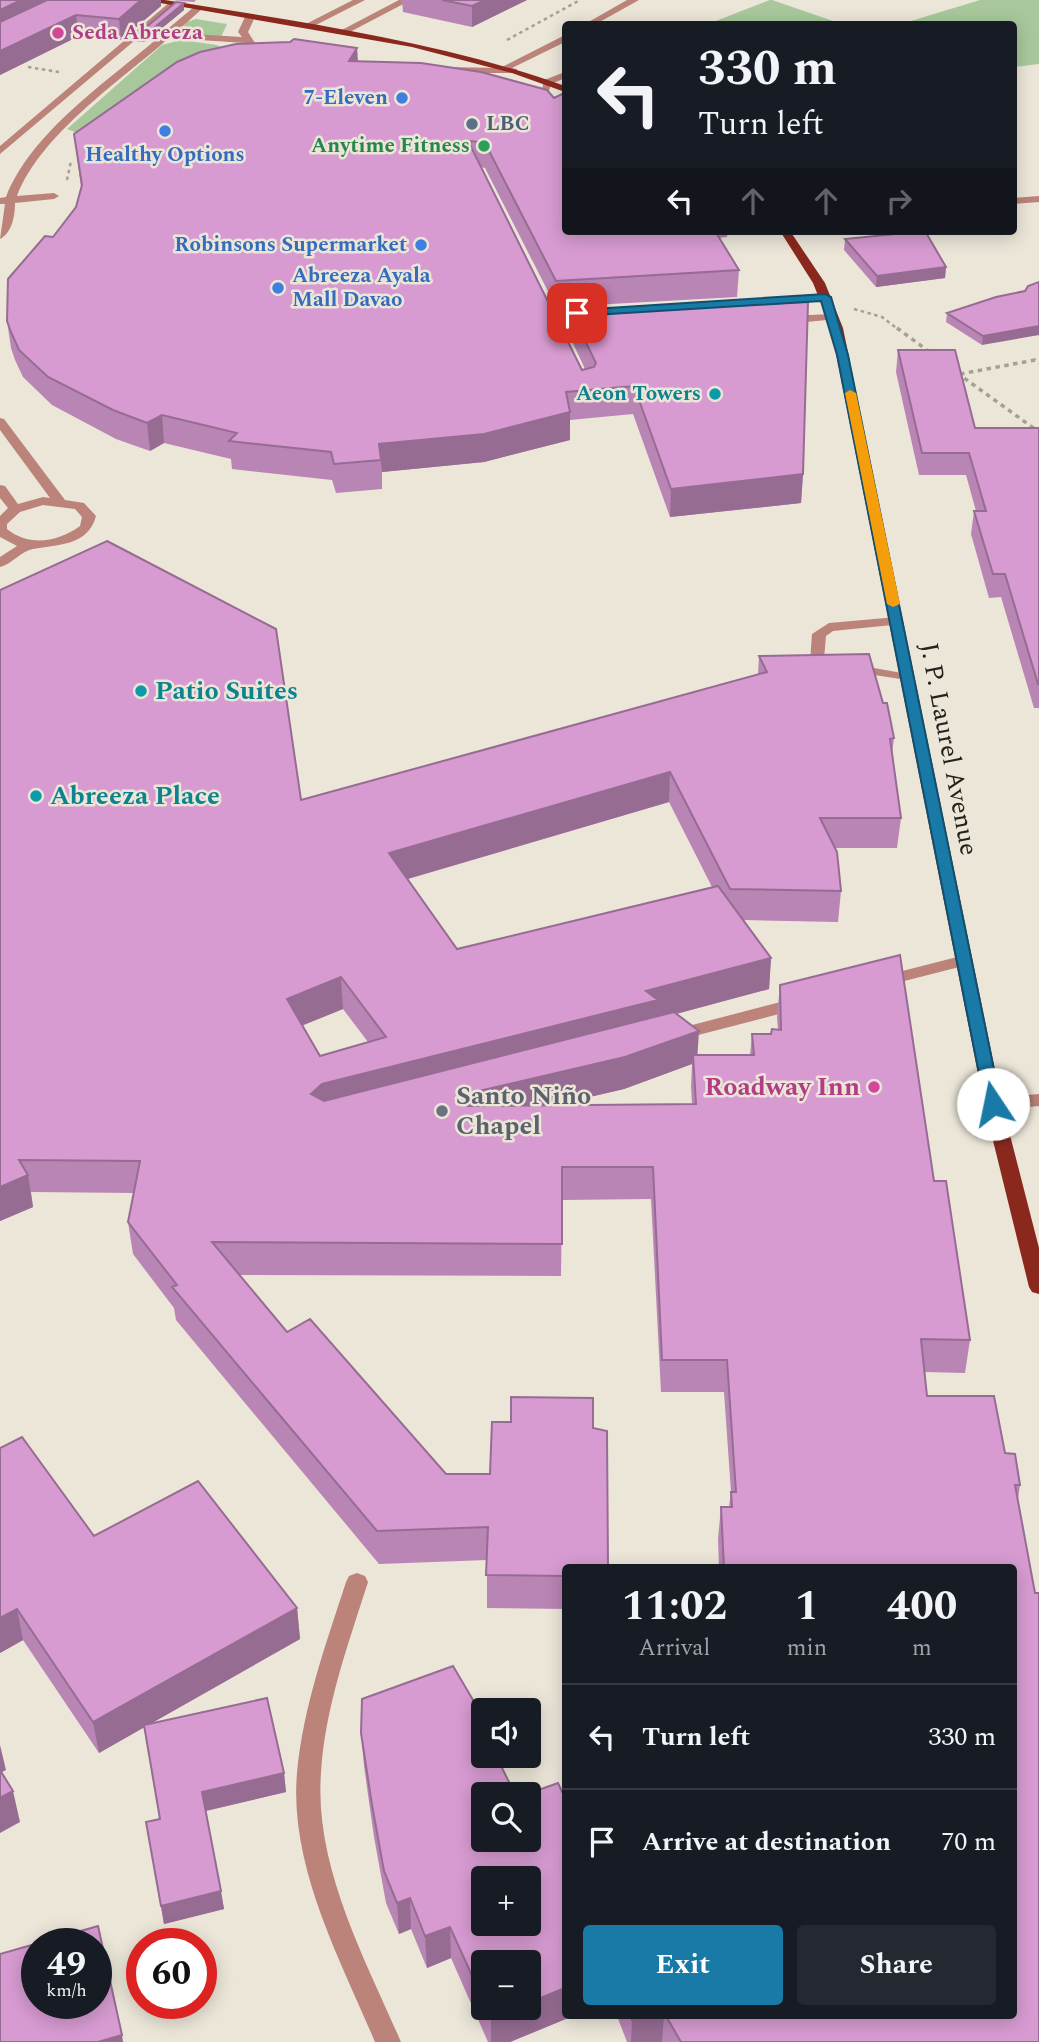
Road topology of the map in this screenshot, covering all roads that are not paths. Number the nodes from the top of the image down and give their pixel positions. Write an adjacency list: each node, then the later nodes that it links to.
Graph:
1 (148, 0): 5 (main road)
2 (360, 0): 9 (street)
3 (406, 0): 10 (street)
4 (634, 0): 8 (street)
5 (173, 4): 6 (main road); 21 (street)
6 (197, 9): 7 (main road); 11 (street)
7 (250, 17): 9 (main road); 11 (street)
8 (596, 21)
9 (307, 26): 10 (main road)
10 (343, 32): 13 (main road)
11 (163, 35): 25 (street)
12 (562, 40): 13 (street)
13 (510, 70): 15 (street); 16 (main road)
14 (562, 76): 16 (street)
15 (498, 82)
16 (547, 82): 17 (main road); 19 (street)
17 (562, 88)
18 (530, 92): 19 (street)
19 (543, 99): 20 (street)
20 (554, 108)
21 (0, 151)
22 (1039, 199): 24 (street)
23 (55, 201): 25 (street)
24 (1017, 201)
25 (7, 204): 27 (street)
26 (788, 235): 30 (main road, J. P. Laurel Avenue)
27 (0, 236)
28 (544, 302): 32 (street)
29 (715, 304): 30 (street)
30 (829, 307): 33 (street); 34 (street); 43 (main road, J. P. Laurel Avenue)
31 (605, 311): 32 (street)
32 (550, 314): 35 (street)
33 (725, 314)
34 (778, 320)
35 (573, 333)
36 (0, 422): 38 (street)
37 (0, 489): 39 (street)
38 (59, 501): 39 (street); 41 (street)
39 (15, 509): 40 (street)
40 (3, 537): 41 (street)
41 (29, 544): 42 (street)
42 (0, 563)
43 (897, 621): 44 (main road, J. P. Laurel Avenue); 44 (street)
44 (908, 678): 45 (main road, J. P. Laurel Avenue)
45 (965, 960): 46 (street); 50 (main road, J. P. Laurel Avenue)
46 (858, 988)
47 (817, 998): 48 (street)
48 (656, 1040)
49 (1039, 1100): 50 (street)
50 (993, 1104): 51 (main road, J. P. Laurel Avenue)
51 (1039, 1287)
52 (357, 1582): 53 (street)
53 (387, 2042)

